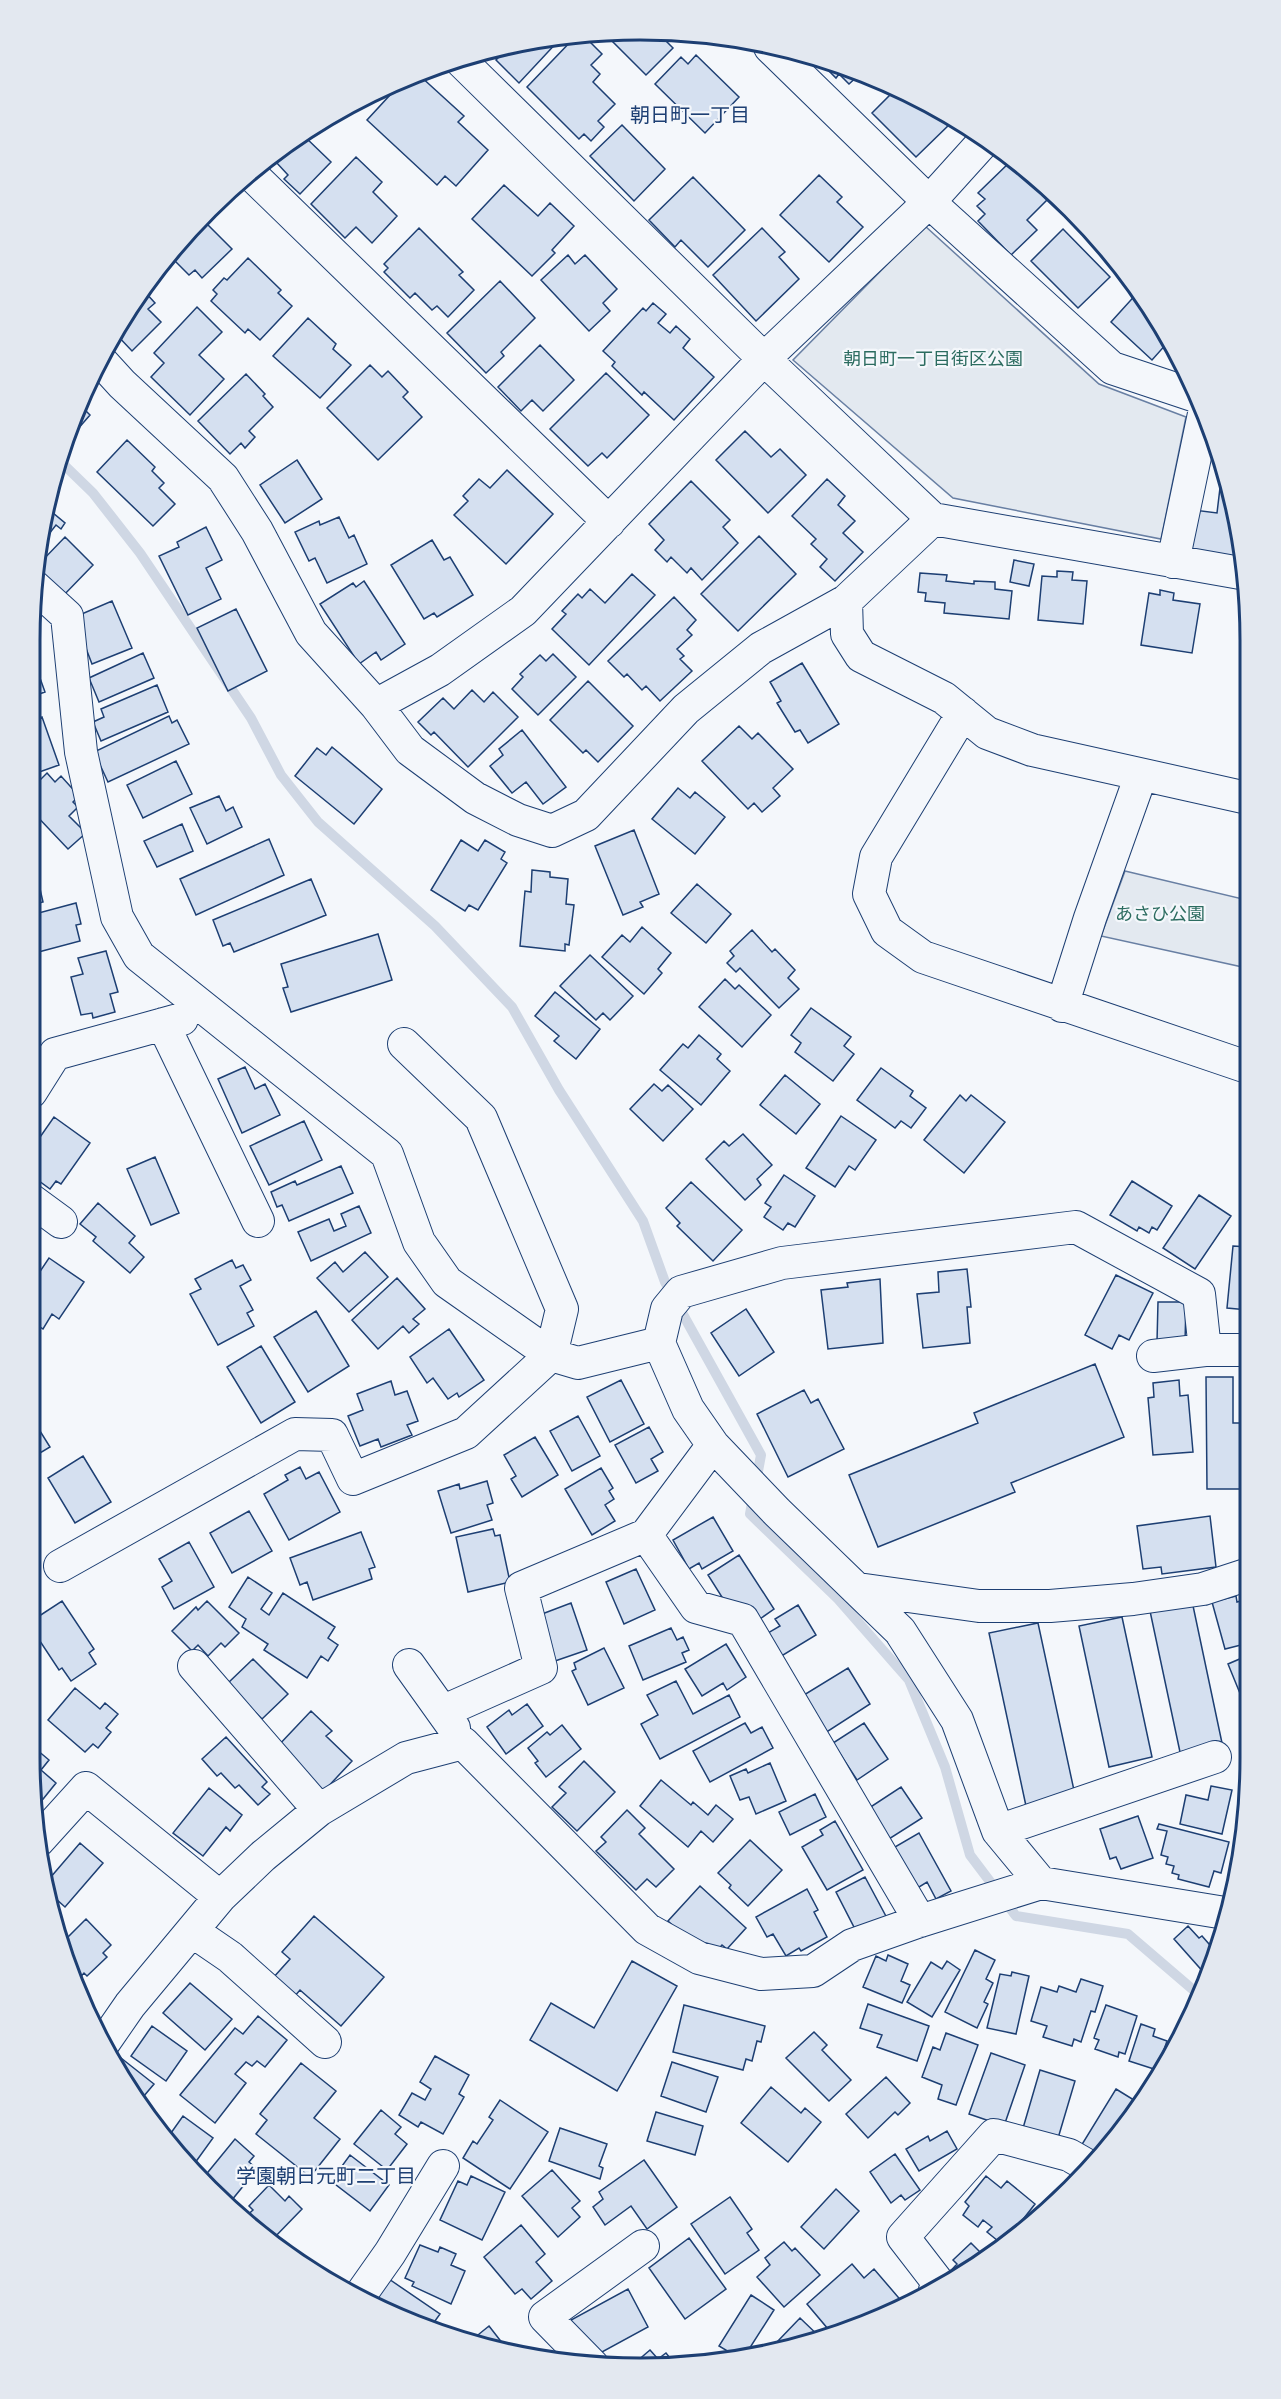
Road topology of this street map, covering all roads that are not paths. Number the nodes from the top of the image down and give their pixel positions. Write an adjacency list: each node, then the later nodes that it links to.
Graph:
1 (781, 57): 5 (street)
2 (467, 66): 6 (street)
3 (980, 146): 5 (street)
4 (257, 179): 11 (street)
5 (929, 202): 6 (street); 8 (street)
6 (764, 359): 10 (street); 11 (street)
7 (107, 366): 16 (street)
8 (1187, 393)
9 (1201, 427): 12 (street)
10 (933, 519): 12 (street); 15 (street)
11 (609, 522): 16 (street)
12 (1173, 562): 13 (street)
13 (1236, 572)
14 (43, 594): 21 (street)
15 (846, 601): 16 (street); 17 (street)
16 (376, 705)
17 (963, 713): 18 (street); 20 (street)
18 (1141, 775): 19 (street); 20 (street)
19 (1240, 797)
20 (1062, 1006): 24 (street)
21 (207, 1012): 22 (street); 32 (street)
22 (163, 1024): 25 (street); 27 (street)
23 (404, 1044): 32 (street)
24 (1240, 1065)
25 (40, 1078)
26 (40, 1207): 28 (street)
27 (258, 1221)
28 (61, 1222)
29 (659, 1343): 30 (street); 32 (street); 34 (street)
30 (1204, 1350): 31 (street); 33 (street)
31 (1240, 1350)
32 (551, 1355): 36 (street)
33 (1153, 1356)
34 (713, 1444): 35 (street); 38 (street)
35 (646, 1535): 41 (street); 50 (street)
36 (60, 1566)
37 (1240, 1577): 38 (street)
38 (858, 1589): 45 (street)
39 (409, 1665): 41 (street)
40 (194, 1666): 44 (street)
41 (444, 1711): 42 (street)
42 (463, 1743): 44 (street); 50 (street)
43 (1215, 1758): 45 (street)
44 (319, 1810): 48 (street)
45 (998, 1831): 47 (street)
46 (45, 1832): 48 (street)
47 (1041, 1883): 49 (street); 50 (street)
48 (220, 1897): 51 (street)
49 (1223, 1903)
50 (920, 1921)
51 (192, 1931): 52 (street); 53 (street)
52 (109, 2036)
53 (325, 2042)
54 (1083, 2163): 57 (street)
55 (442, 2166): 58 (street)
56 (643, 2246): 59 (street)
57 (936, 2280)
58 (363, 2291)
59 (582, 2355)

